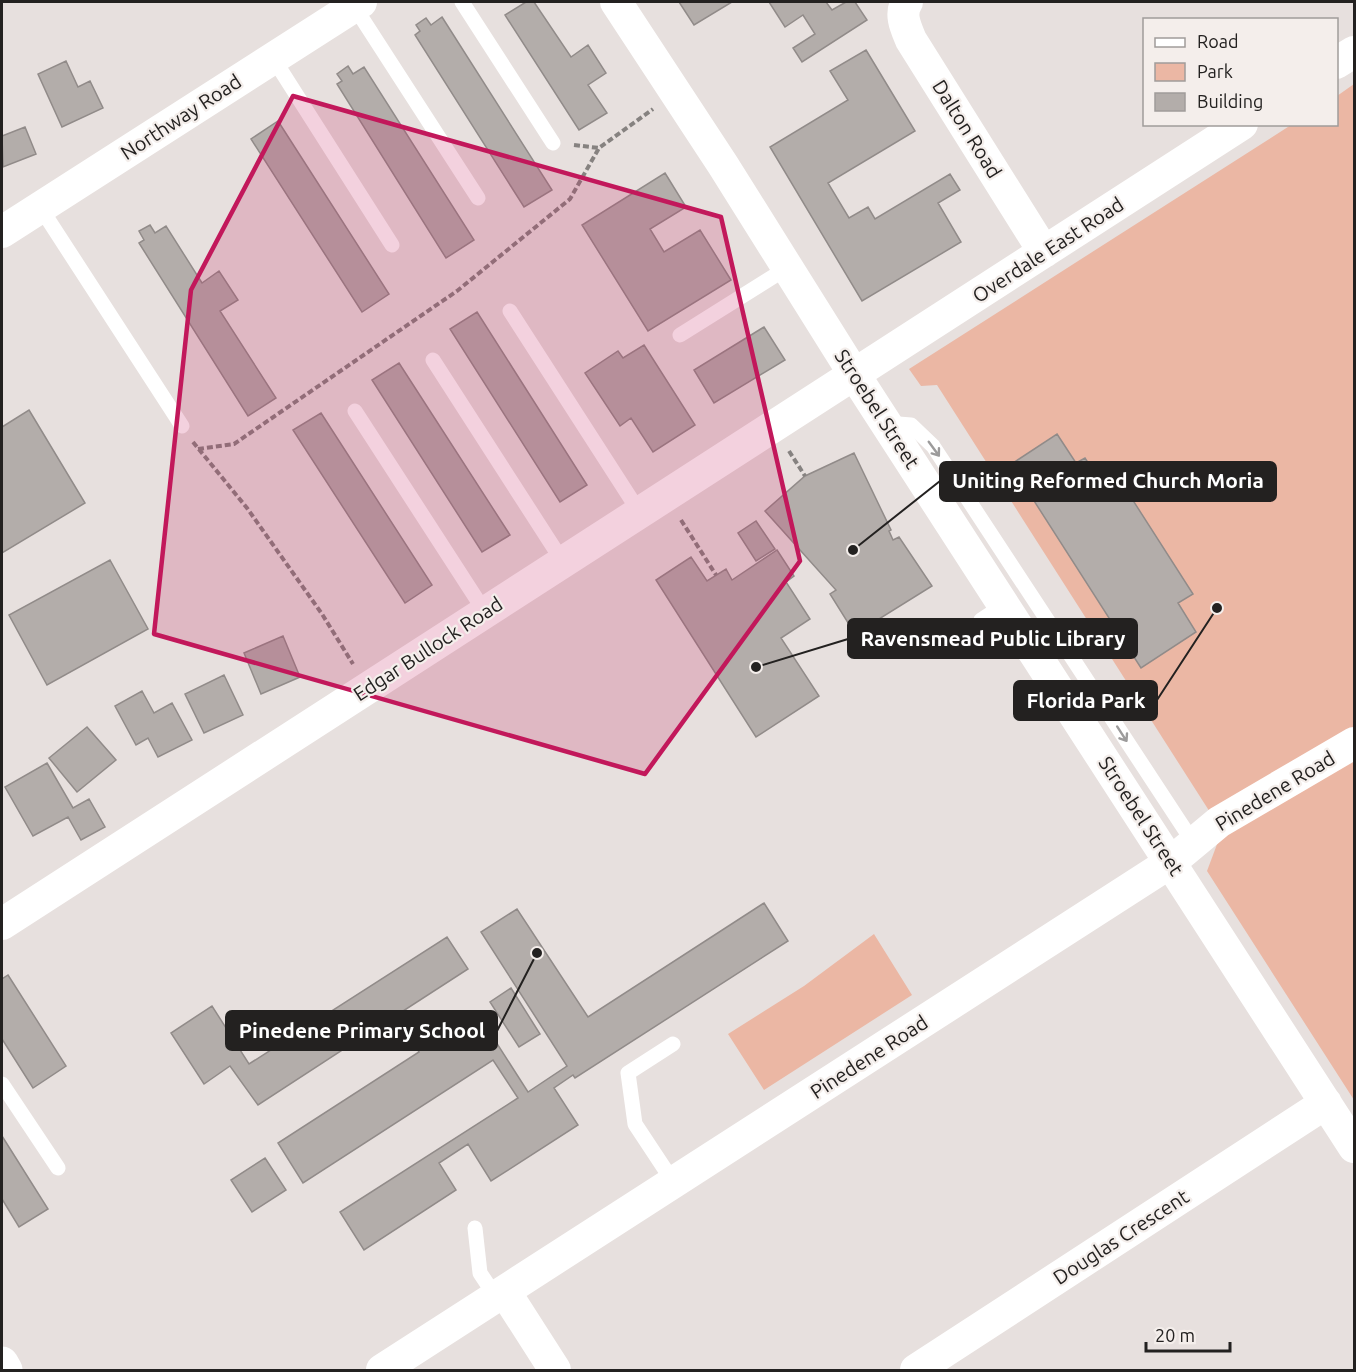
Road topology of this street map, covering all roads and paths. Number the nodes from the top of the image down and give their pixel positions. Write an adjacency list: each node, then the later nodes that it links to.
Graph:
1 (462, 2): 10 (lane)
2 (616, 2): 8 (street, Stroebel Street)
3 (907, 2): 16 (street, Dalton Road)
4 (358, 4): 6 (street, Northway Road); 12 (lane)
5 (1354, 52): 7 (street)
6 (273, 58): 13 (street, Northway Road); 15 (lane)
7 (1338, 62)
8 (677, 94): 11 (path); 17 (street, Stroebel Street)
9 (1239, 126): 16 (street, Overdale East Road)
10 (553, 143): 11 (path)
11 (599, 148): 25 (path)
12 (478, 198)
13 (40, 207): 14 (street, Northway Road); 24 (lane)
14 (2, 232)
15 (392, 245)
16 (1044, 252): 21 (street, Overdale East Road)
17 (788, 268): 19 (lane); 21 (street, Stroebel Street)
18 (510, 311): 27 (lane)
19 (680, 336)
20 (433, 360): 28 (lane)
21 (854, 374): 23 (street, Stroebel Street); 26 (street, Edgar Bullock Road)
22 (355, 411): 30 (lane)
23 (886, 423): 33 (street, Stroebel Street); 33 (lane, one-way to 33)
24 (182, 426): 25 (path)
25 (198, 449): 31 (path)
26 (665, 496): 27 (street, Edgar Bullock Road); 29 (path)
27 (639, 513): 28 (street, Edgar Bullock Road)
28 (563, 562): 30 (street, Edgar Bullock Road)
29 (716, 575)
30 (485, 612): 31 (street, Edgar Bullock Road)
31 (368, 688): 34 (street, Edgar Bullock Road)
32 (1354, 743): 33 (street, Pinedene Road)
33 (1182, 852): 37 (street, Stroebel Street); 40 (street, Pinedene Road)
34 (2, 924)
35 (673, 1044): 40 (lane)
36 (2, 1084): 39 (lane)
37 (1326, 1102): 38 (street, Stroebel Street); 47 (street, Douglas Crescent)
38 (1354, 1147)
39 (58, 1168)
40 (674, 1183): 42 (street, Pinedene Road)
41 (475, 1228): 42 (lane)
42 (500, 1295): 45 (street, Pinedene Road); 46 (street)
43 (2, 1363): 44 (main road)
44 (6, 1371)
45 (382, 1371)
46 (555, 1371)
47 (916, 1371)

